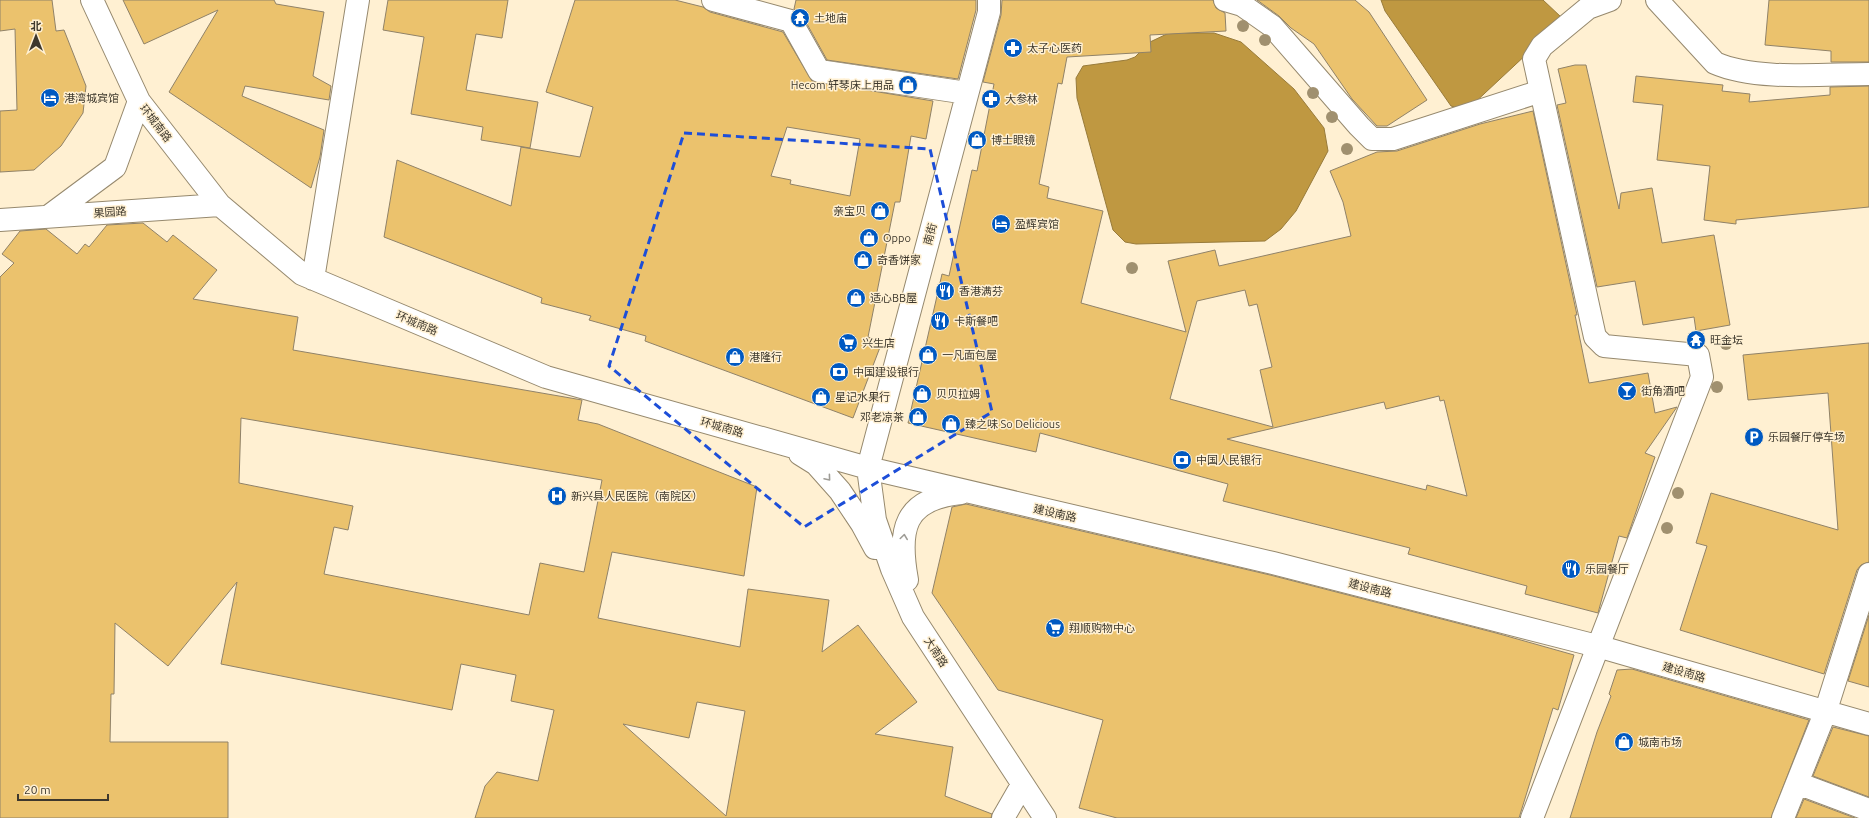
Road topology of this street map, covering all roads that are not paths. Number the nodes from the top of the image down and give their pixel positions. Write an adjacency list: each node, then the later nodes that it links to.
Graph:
1 (92, 0): 11 (street, 环城南路)
2 (358, 0): 15 (street)
3 (713, 0): 10 (street)
4 (989, 0): 10 (street, 南街)
5 (1225, 0): 9 (street)
6 (1610, 0): 9 (street)
7 (1657, 0): 8 (street)
8 (1869, 74)
9 (1541, 91): 21 (street)
10 (967, 93): 17 (street, 南街)
11 (139, 101): 12 (street, 环城南路); 13 (street)
12 (220, 205): 13 (street, 果园路); 15 (street, 环城南路)
13 (49, 216): 14 (street, 果园路)
14 (0, 220)
15 (313, 278): 16 (street, 环城南路)
16 (773, 442): 17 (street, 环城南路); 20 (street, one-way to 20)
17 (868, 468): 18 (street, 建设南路); 20 (street, 大南路)
18 (967, 492): 20 (street, one-way to 18); 21 (street, 建设南路)
19 (1869, 574): 22 (street)
20 (913, 617): 25 (street, 大南路)
21 (1597, 646): 22 (street, 建设南路); 29 (street)
22 (1825, 713): 23 (street, 建设南路); 24 (street)
23 (1869, 724)
24 (1797, 783): 26 (street); 30 (street)
25 (1022, 785): 27 (street); 28 (street, 大南路)
26 (1869, 810)
27 (1003, 818)
28 (1045, 818)
29 (1532, 818)
30 (1783, 818)

